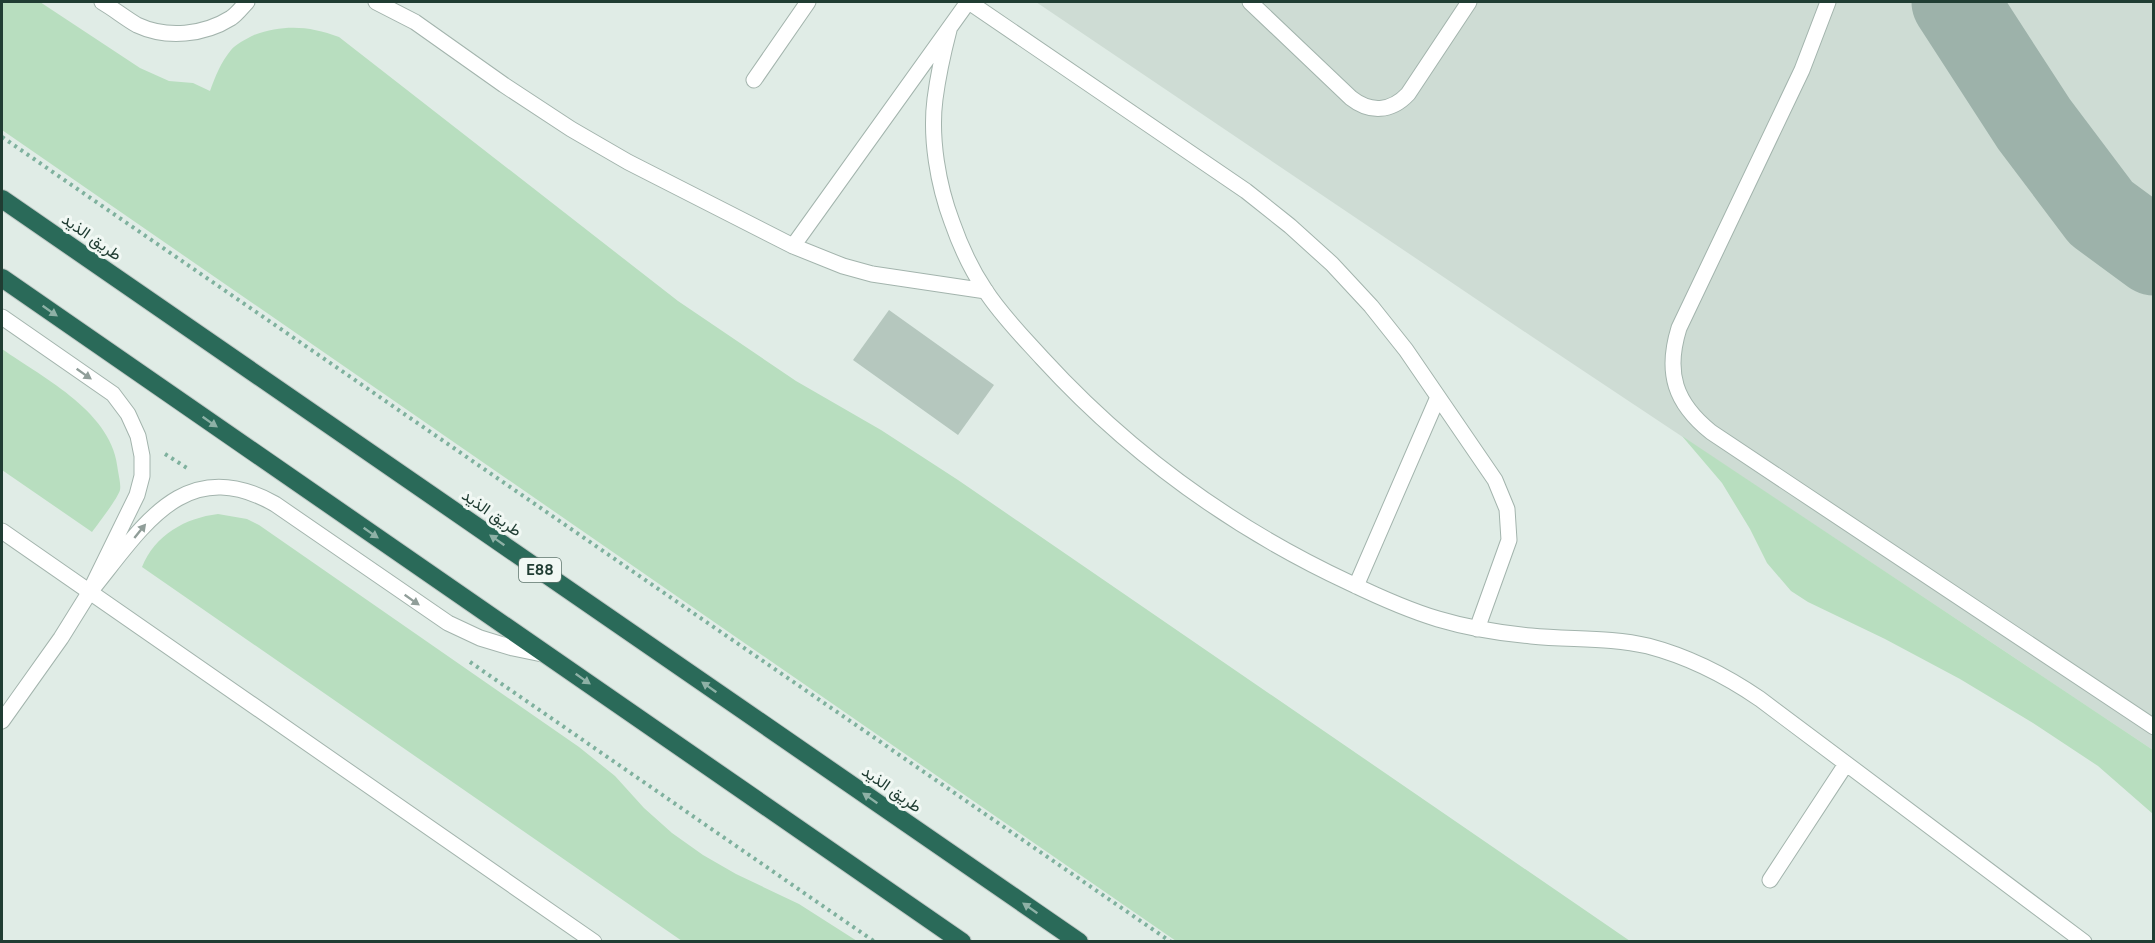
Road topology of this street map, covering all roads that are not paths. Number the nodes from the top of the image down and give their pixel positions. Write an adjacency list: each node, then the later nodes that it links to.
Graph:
1 (102, 2): 2 (lane)
2 (247, 2)
3 (376, 2): 12 (lane)
4 (808, 2): 10 (lane)
5 (969, 2): 9 (lane); 16 (lane)
6 (1250, 2): 7 (lane)
7 (1469, 2)
8 (1828, 2): 23 (lane)
9 (949, 30): 12 (lane); 14 (lane)
10 (754, 80)
11 (2, 199): 28 (highway, طريق الذيد / E88, one-way to 11)
12 (793, 246): 14 (lane)
13 (2, 278): 21 (highway, one-way to 21)
14 (986, 291): 18 (lane)
15 (2, 317): 19 (lane, one-way to 19)
16 (1438, 397): 18 (lane); 20 (lane)
17 (2, 531): 19 (lane)
18 (1356, 586): 20 (lane)
19 (89, 593): 21 (lane, one-way to 21); 22 (lane); 26 (lane)
20 (1477, 629): 24 (lane)
21 (548, 654): 27 (highway, one-way to 27)
22 (2, 722)
23 (2154, 727)
24 (1846, 764): 25 (lane); 29 (lane)
25 (1770, 880)
26 (594, 942)
27 (962, 942)
28 (1079, 942)
29 (2084, 942)

